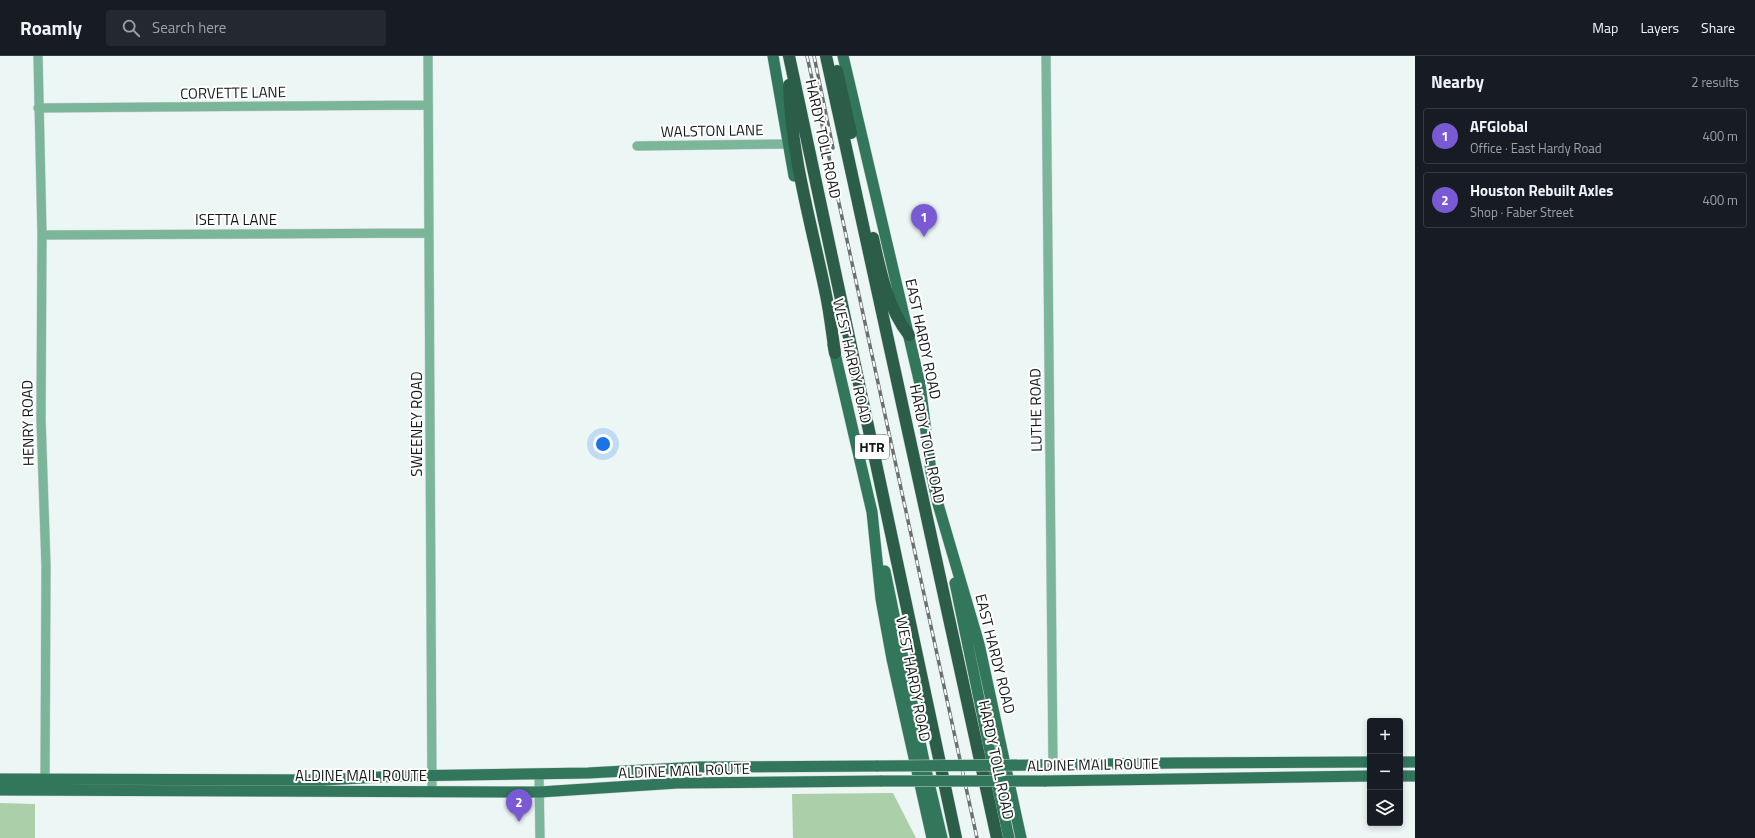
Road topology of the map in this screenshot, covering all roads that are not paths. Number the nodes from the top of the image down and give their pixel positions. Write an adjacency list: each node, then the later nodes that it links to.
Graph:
1 (38, 56): 10 (street, HENRY ROAD)
2 (428, 56): 9 (street, SWEENEY ROAD)
3 (773, 56): 11 (main road, WEST HARDY ROAD)
4 (789, 56): 16 (highway); 54 (highway, HARDY TOLL ROAD / HTR)
5 (826, 56): 55 (highway, HARDY TOLL ROAD / HTR)
6 (834, 56): 15 (highway)
7 (843, 56): 15 (main road, EAST HARDY ROAD)
8 (1046, 56): 24 (street, LUTHE ROAD)
9 (428, 105): 10 (street, CORVETTE LANE); 13 (street, SWEENEY ROAD)
10 (38, 108): 14 (street, HENRY ROAD)
11 (788, 144): 12 (street, WALSTON LANE); 16 (main road, WEST HARDY ROAD)
12 (637, 146)
13 (429, 232): 14 (street, ISETTA LANE); 31 (street, SWEENEY ROAD)
14 (42, 235): 37 (street, HENRY ROAD)
15 (908, 335): 17 (main road, EAST HARDY ROAD)
16 (835, 353): 18 (main road, WEST HARDY ROAD)
17 (938, 504): 27 (main road); 57 (main road, EAST HARDY ROAD)
18 (872, 512): 26 (main road); 52 (main road, WEST HARDY ROAD)
19 (1172, 762): 20 (main road, ALDINE MAIL ROUTE); 24 (main road, ALDINE MAIL ROUTE); 39 (main road)
20 (1288, 762): 21 (main road, ALDINE MAIL ROUTE); 35 (main road)
21 (1367, 762)
22 (1403, 762): 23 (main road)
23 (1415, 762)
24 (1053, 765): 27 (main road, ALDINE MAIL ROUTE, bridge)
25 (776, 766): 26 (main road, ALDINE MAIL ROUTE, bridge); 28 (main road, ALDINE MAIL ROUTE); 42 (main road)
26 (925, 766): 27 (main road, ALDINE MAIL ROUTE, bridge); 40 (main road)
27 (993, 766): 41 (main road)
28 (645, 769): 29 (main road, ALDINE MAIL ROUTE); 44 (main road)
29 (539, 774): 31 (main road, ALDINE MAIL ROUTE); 50 (street)
30 (386, 776): 31 (main road, ALDINE MAIL ROUTE); 38 (main road, ALDINE MAIL ROUTE); 48 (main road)
31 (431, 776): 49 (street, SWEENEY ROAD)
32 (1367, 776): 35 (main road, ALDINE MAIL ROUTE)
33 (1403, 776): 34 (main road)
34 (1415, 776)
35 (1288, 777): 39 (main road, ALDINE MAIL ROUTE)
36 (0, 779): 37 (main road, ALDINE MAIL ROUTE)
37 (45, 779): 43 (main road, ALDINE MAIL ROUTE); 47 (street, HENRY ROAD)
38 (280, 779): 43 (main road, ALDINE MAIL ROUTE); 46 (main road)
39 (1172, 779): 41 (main road, ALDINE MAIL ROUTE, bridge)
40 (929, 781): 41 (main road, ALDINE MAIL ROUTE, bridge); 42 (main road, ALDINE MAIL ROUTE, bridge); 53 (main road)
41 (996, 781): 56 (main road)
42 (779, 782): 44 (main road, ALDINE MAIL ROUTE)
43 (163, 785): 46 (main road, ALDINE MAIL ROUTE); 47 (main road, ALDINE MAIL ROUTE)
44 (646, 786): 50 (main road, ALDINE MAIL ROUTE)
45 (0, 790): 47 (main road, ALDINE MAIL ROUTE)
46 (281, 790): 48 (main road, ALDINE MAIL ROUTE)
47 (45, 791)
48 (387, 791): 49 (main road, ALDINE MAIL ROUTE)
49 (432, 792): 50 (main road, ALDINE MAIL ROUTE)
50 (540, 792): 51 (street)
51 (540, 838)
52 (932, 838)
53 (942, 838)
54 (956, 838)
55 (997, 838)
56 (1009, 838)
57 (1021, 838)

